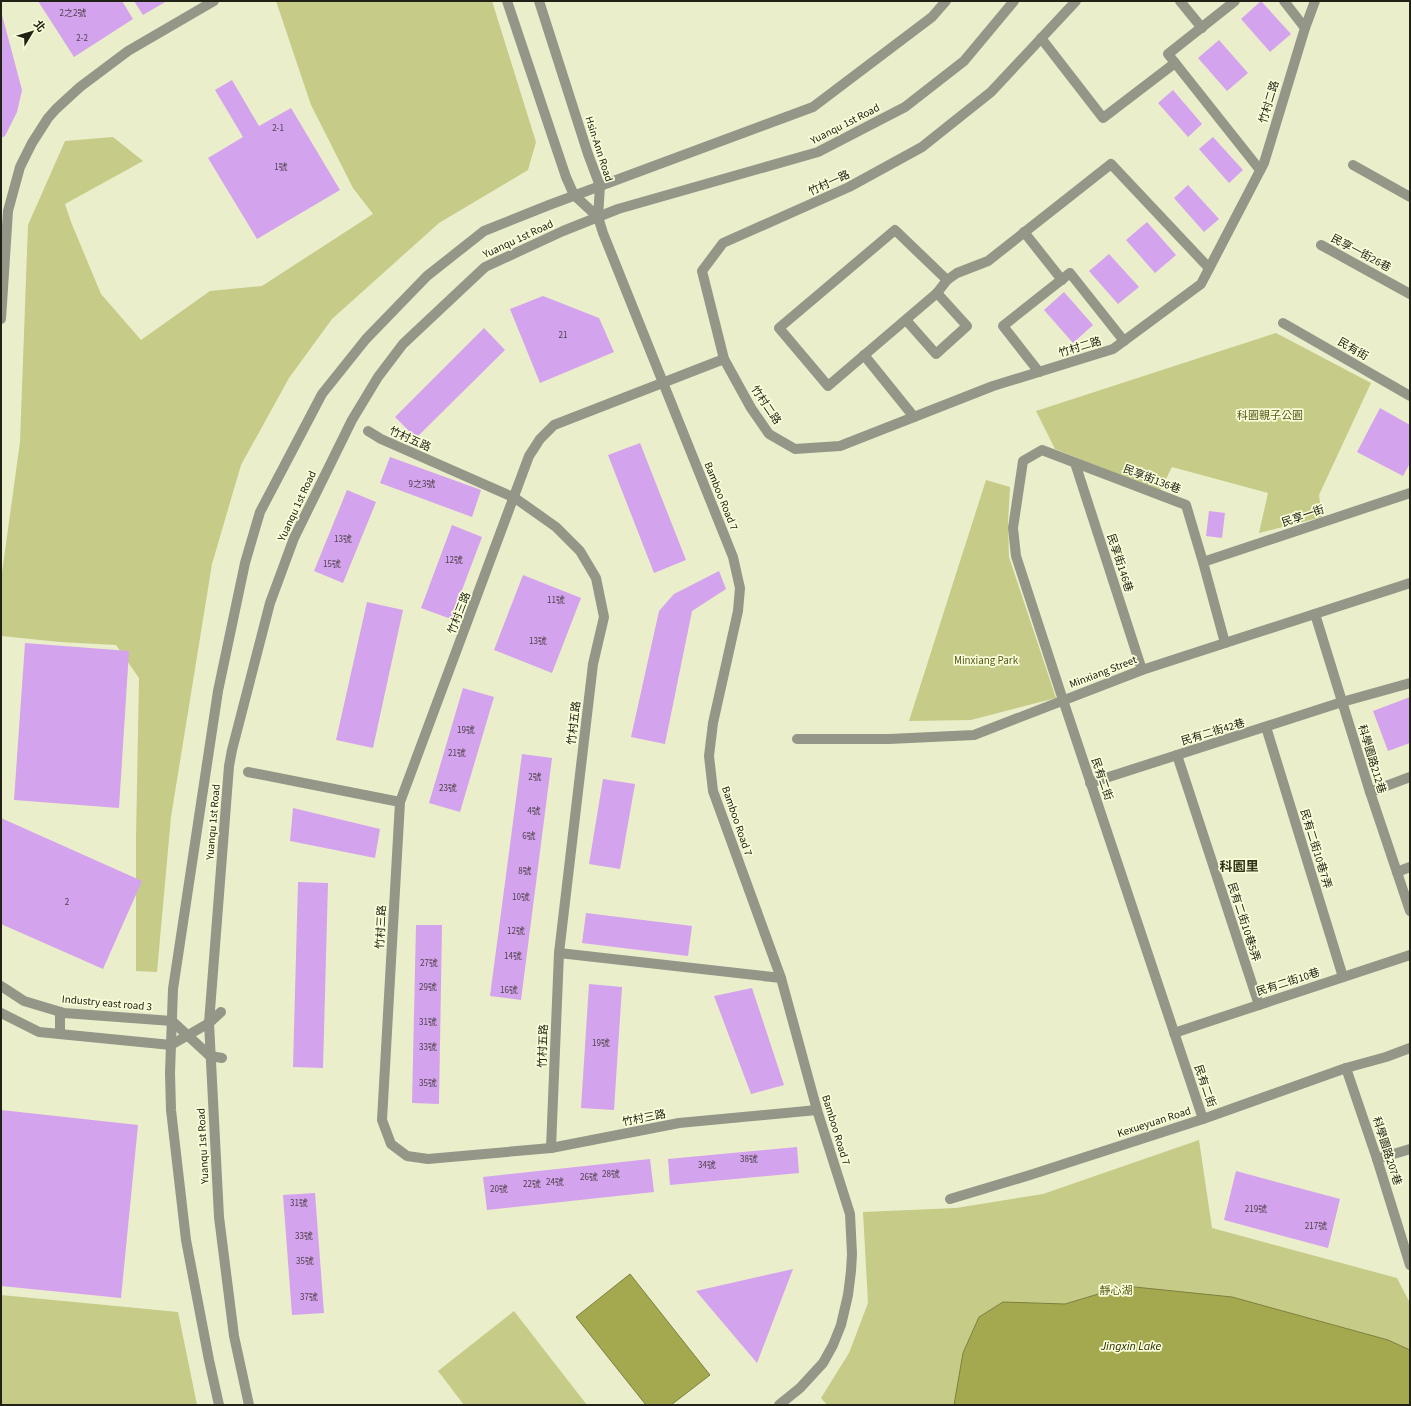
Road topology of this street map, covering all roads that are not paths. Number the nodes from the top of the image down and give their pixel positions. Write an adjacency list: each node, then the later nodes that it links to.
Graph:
1 (214, 1): 29 (street)
2 (507, 1): 18 (street)
3 (539, 1): 17 (street, Hsin-Ann Road)
4 (946, 1): 17 (street, Yuanqu 1st Road)
5 (1014, 1): 20 (street, Yuanqu 1st Road)
6 (1076, 1): 13 (street, 竹村一路)
7 (1180, 1): 11 (street)
8 (1284, 1): 12 (street)
9 (1315, 1): 12 (street, 竹村二路)
10 (1233, 2): 11 (street)
11 (1202, 28): 14 (street)
12 (1305, 28): 16 (street, 竹村二路)
13 (1041, 38): 14 (street); 34 (street, 竹村一路)
14 (1175, 63): 16 (street)
15 (1353, 165): 19 (street)
16 (1260, 170): 24 (street, 竹村二路)
17 (600, 186): 18 (street, Yuanqu 1st Road); 20 (street, Hsin-Ann Road)
18 (574, 195): 20 (street); 72 (street, Yuanqu 1st Road)
19 (1410, 197)
20 (598, 217): 22 (street, Hsin-Ann Road); 73 (street, Yuanqu 1st Road)
21 (1024, 232): 24 (street); 25 (street); 26 (street)
22 (602, 233): 36 (street, Bamboo Road 7)
23 (1321, 245): 28 (street, 民享一街26巷)
24 (1209, 268): 32 (street, 竹村二路)
25 (947, 280): 27 (street); 33 (street)
26 (1062, 280): 32 (street); 35 (street)
27 (937, 293): 30 (street); 30 (street)
28 (1410, 294)
29 (1, 319)
30 (906, 320): 33 (street)
31 (1283, 323): 37 (street, 民有街)
32 (1124, 341): 35 (street, 竹村二路)
33 (864, 355): 38 (street)
34 (724, 358): 36 (street); 38 (street, 竹村二路)
35 (1039, 372): 38 (street, 竹村二路)
36 (663, 383): 43 (street, 竹村三路); 66 (street, Bamboo Road 7)
37 (1410, 396)
38 (914, 417)
39 (368, 431): 43 (street, 竹村五路)
40 (1042, 450): 41 (street, 民享街136巷); 50 (street, 民有二街)
41 (1075, 463): 44 (street, 民享街136巷); 48 (street, 民享街146巷)
42 (1410, 493): 44 (street, 民享一街)
43 (515, 498): 59 (street, 竹村三路); 63 (street, 竹村五路)
44 (1204, 562): 47 (street, 民享街136巷)
45 (1410, 583): 46 (street, Minxiang Street)
46 (1315, 614): 47 (street, Minxiang Street); 51 (street, 科學園路212巷)
47 (1225, 643): 48 (street, Minxiang Street)
48 (1142, 670): 50 (street, Minxiang Street)
49 (1410, 683): 51 (street, 民有二街42巷)
50 (1063, 700): 53 (street, Minxiang Street); 57 (street, 民有二街)
51 (1342, 702): 52 (street, 民有二街42巷); 58 (street, 科學園路212巷)
52 (1266, 727): 54 (street, 民有二街42巷); 65 (street, 民有二街10巷7弄)
53 (797, 739)
54 (1177, 756): 57 (street, 民有二街42巷); 68 (street, 民有二街10巷5弄)
55 (248, 772): 59 (street)
56 (1410, 777): 58 (street)
57 (1090, 783): 74 (street, 民有二街)
58 (1370, 792): 61 (street, 科學園路212巷)
59 (400, 802): 84 (street, 竹村三路)
60 (1410, 867): 61 (street)
61 (1397, 872): 62 (street, 科學園路212巷)
62 (1410, 911)
63 (559, 953): 66 (street); 84 (street, 竹村五路)
64 (1410, 955): 65 (street, 民有二街10巷)
65 (1343, 977): 68 (street, 民有二街10巷)
66 (781, 978): 82 (street, Bamboo Road 7)
67 (1, 986): 69 (street, Industry east road 3)
68 (1259, 1005): 74 (street, 民有二街10巷)
69 (60, 1012): 72 (street, Industry east road 3); 75 (street)
70 (221, 1012): 73 (street)
71 (1, 1013): 75 (street)
72 (172, 1021): 76 (street); 77 (street, Yuanqu 1st Road)
73 (209, 1023): 76 (street); 79 (street, Yuanqu 1st Road)
74 (1174, 1033): 83 (street, 民有二街)
75 (60, 1034): 77 (street)
76 (188, 1036): 77 (street); 79 (street)
77 (171, 1045): 89 (street, Yuanqu 1st Road)
78 (1410, 1048): 81 (street, Kexueyuan Road)
79 (210, 1056): 80 (street); 90 (street, Yuanqu 1st Road)
80 (222, 1058)
81 (1346, 1068): 83 (street, Kexueyuan Road); 86 (street, 科學園路207巷)
82 (817, 1110): 84 (street, 竹村三路); 91 (street, Bamboo Road 7)
83 (1203, 1119): 87 (street, Kexueyuan Road)
84 (551, 1148)
85 (1410, 1149): 86 (street)
86 (1377, 1159): 88 (street, 科學園路207巷)
87 (950, 1199)
88 (1410, 1265)
89 (219, 1405)
90 (249, 1405)
91 (779, 1405)

